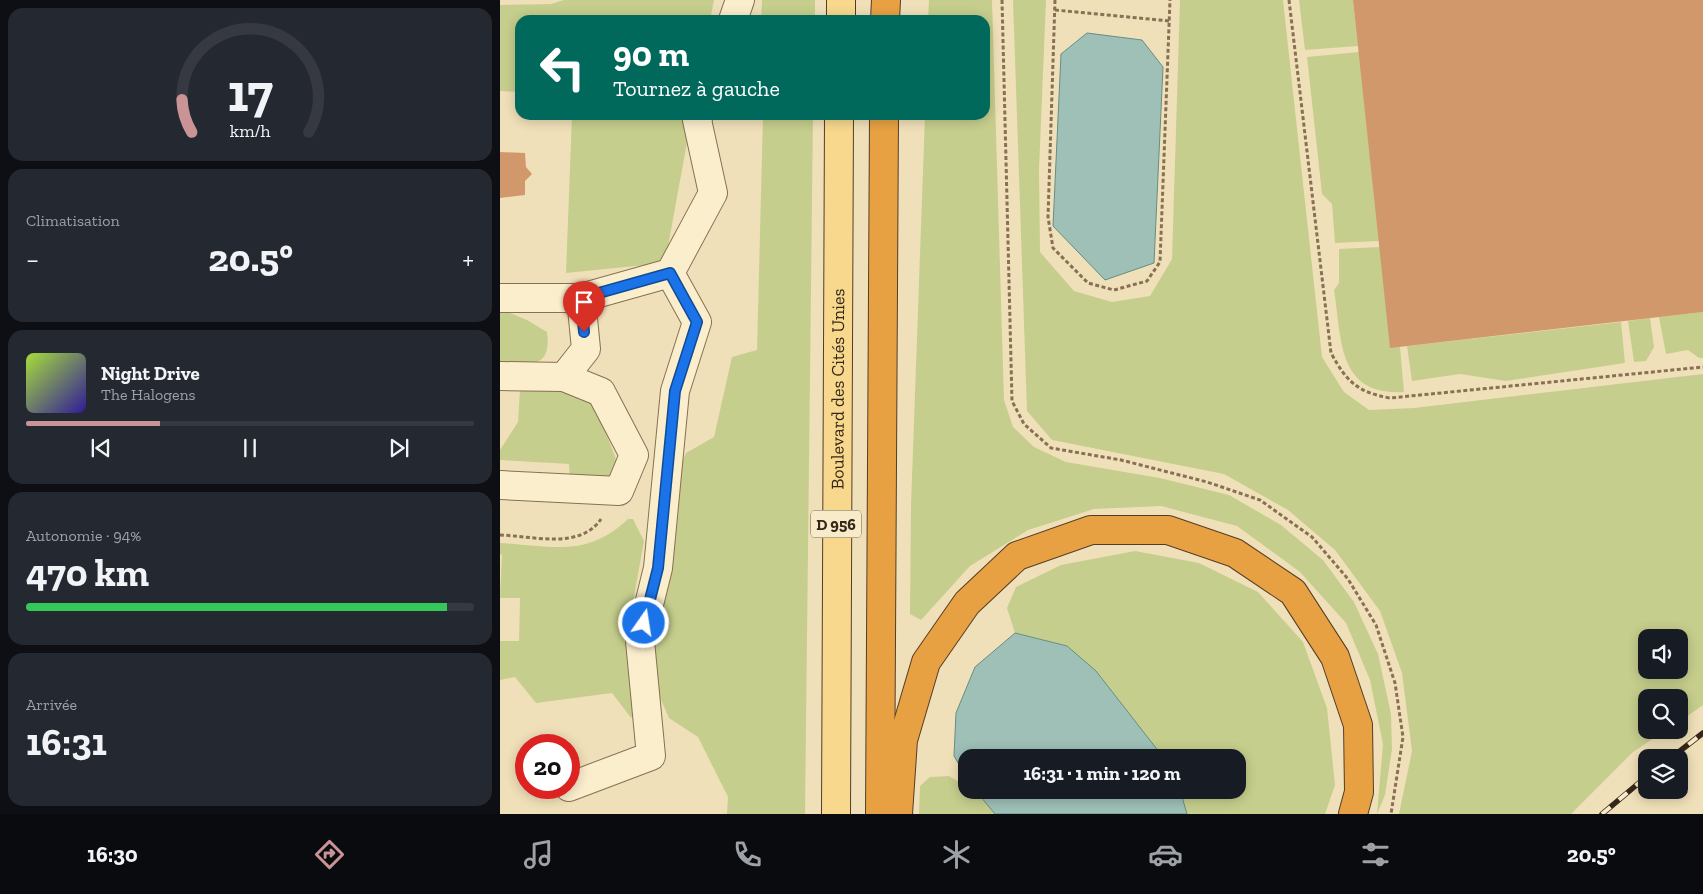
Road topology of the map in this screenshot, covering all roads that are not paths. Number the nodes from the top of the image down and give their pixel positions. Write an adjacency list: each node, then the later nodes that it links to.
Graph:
1 (740, 0): 4 (lane)
2 (841, 0): 5 (main road)
3 (886, 0): 6 (highway)
4 (735, 15)
5 (841, 15)
6 (885, 15)
7 (697, 120): 10 (lane)
8 (839, 120): 17 (main road, Boulevard des Cités Unies / D 956)
9 (884, 120): 18 (highway, D 956)
10 (670, 273): 12 (lane); 16 (lane)
11 (500, 298): 12 (lane)
12 (581, 298): 14 (lane)
13 (500, 376): 14 (lane)
14 (564, 377): 15 (lane)
15 (500, 485)
16 (580, 783)
17 (836, 814)
18 (880, 814)
19 (898, 814): 20 (highway)
20 (1353, 814)

